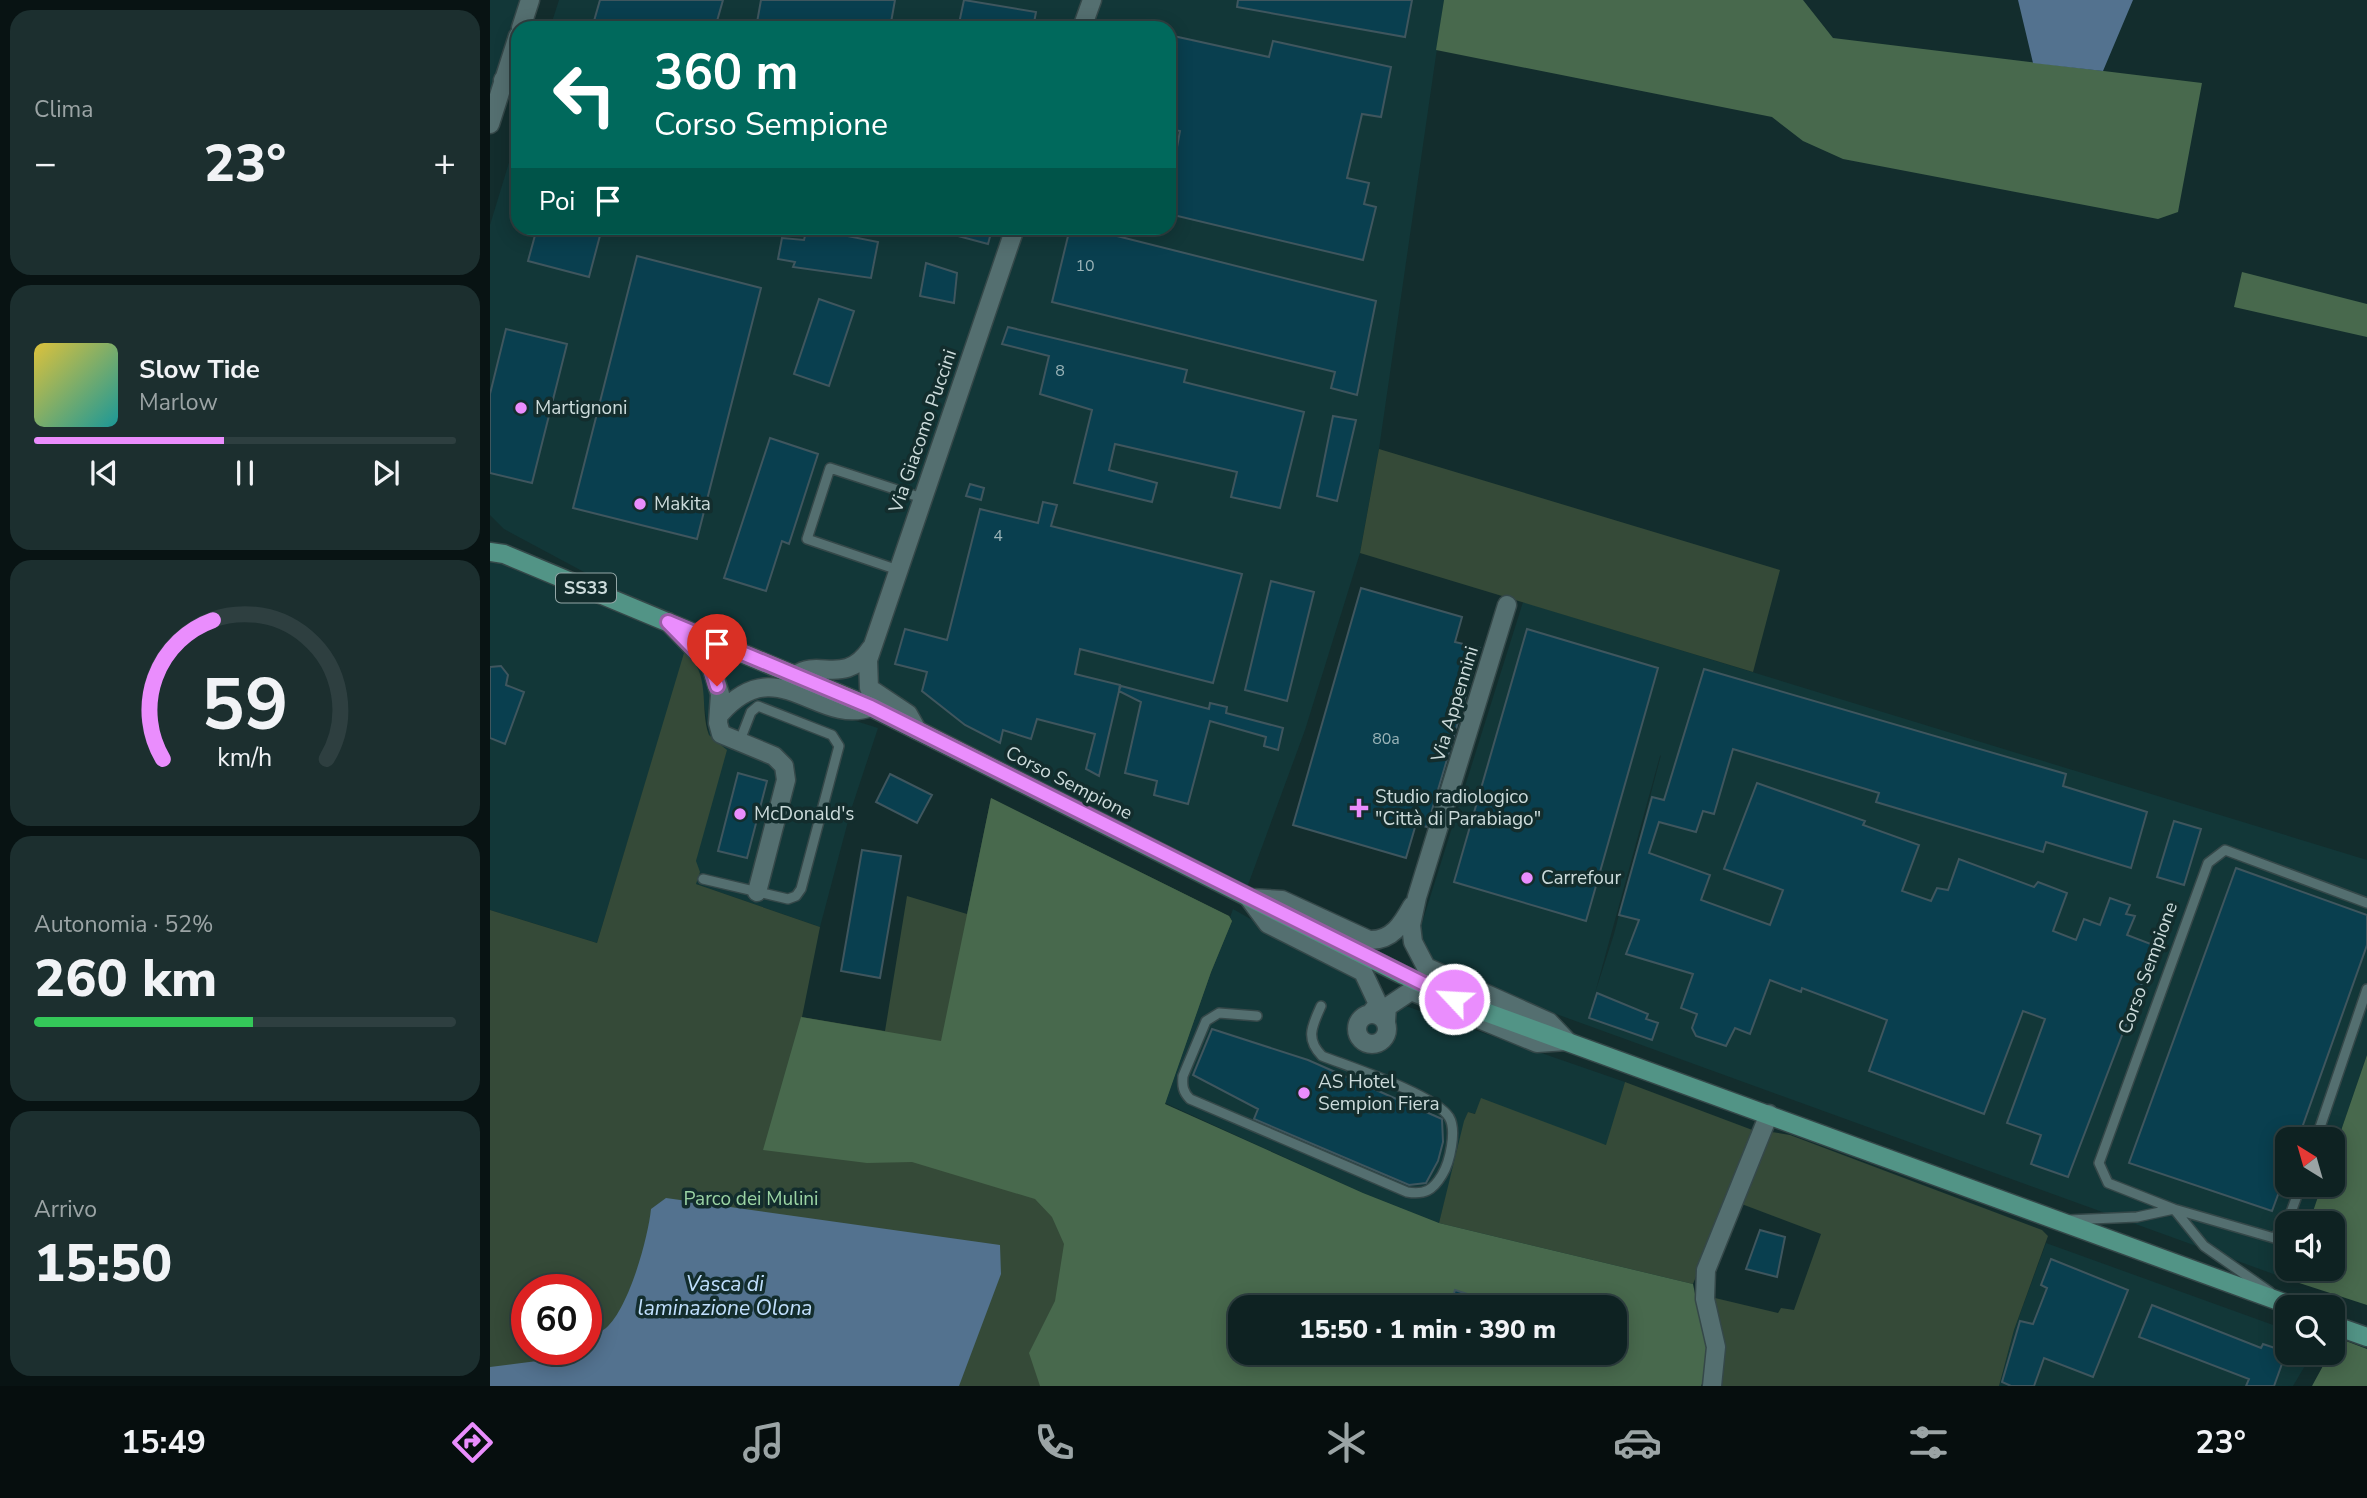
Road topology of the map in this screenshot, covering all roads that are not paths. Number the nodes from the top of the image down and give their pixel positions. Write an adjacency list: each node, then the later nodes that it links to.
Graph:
1 (530, 0): 3 (street)
2 (1092, 0): 4 (street)
3 (523, 21)
4 (1084, 21)
5 (511, 82): 6 (street)
6 (490, 124)
7 (1013, 235): 8 (street, Via Giacomo Puccini)
8 (922, 498): 11 (street, Via Giacomo Puccini); 11 (lane)
9 (490, 543): 10 (main road, Corso Sempione / SS33)
10 (497, 553): 13 (main road, Corso Sempione / SS33)
11 (898, 570): 14 (street, Via Giacomo Puccini)
12 (1507, 604): 23 (street, Via Appennini)
13 (668, 622): 15 (main road, Corso Sempione / SS33); 17 (street, Corso Sempione)
14 (871, 648): 15 (street); 18 (street, Via Giacomo Puccini)
15 (796, 675): 16 (main road, Corso Sempione / SS33)
16 (871, 707): 17 (street, Corso Sempione); 18 (main road, Corso Sempione / SS33)
17 (721, 713): 19 (street, Corso Sempione)
18 (917, 730): 22 (main road, Corso Sempione / SS33)
19 (739, 743): 21 (street, Corso Sempione); 21 (lane)
20 (703, 879): 21 (lane)
21 (757, 892)
22 (1248, 897): 23 (street, Via Appennini); 28 (main road, Corso Sempione); 28 (street, Corso Sempione)
23 (1417, 897): 28 (street, Via Appennini)
24 (2367, 903): 31 (lane, Corso Sempione)
25 (2367, 989): 30 (lane)
26 (1321, 1006): 27 (lane)
27 (1257, 1016)
28 (1567, 1041): 29 (main road, Corso Sempione)
29 (1769, 1114): 32 (main road, Corso Sempione); 38 (street)
30 (2320, 1127)
31 (2174, 1209): 32 (lane, Corso Sempione); 33 (lane, Corso Sempione); 34 (lane, Corso Sempione)
32 (2057, 1221): 35 (main road, Corso Sempione)
33 (2275, 1237)
34 (2275, 1295)
35 (2275, 1300)
36 (2345, 1329): 37 (main road)
37 (2367, 1337)
38 (1712, 1386)

